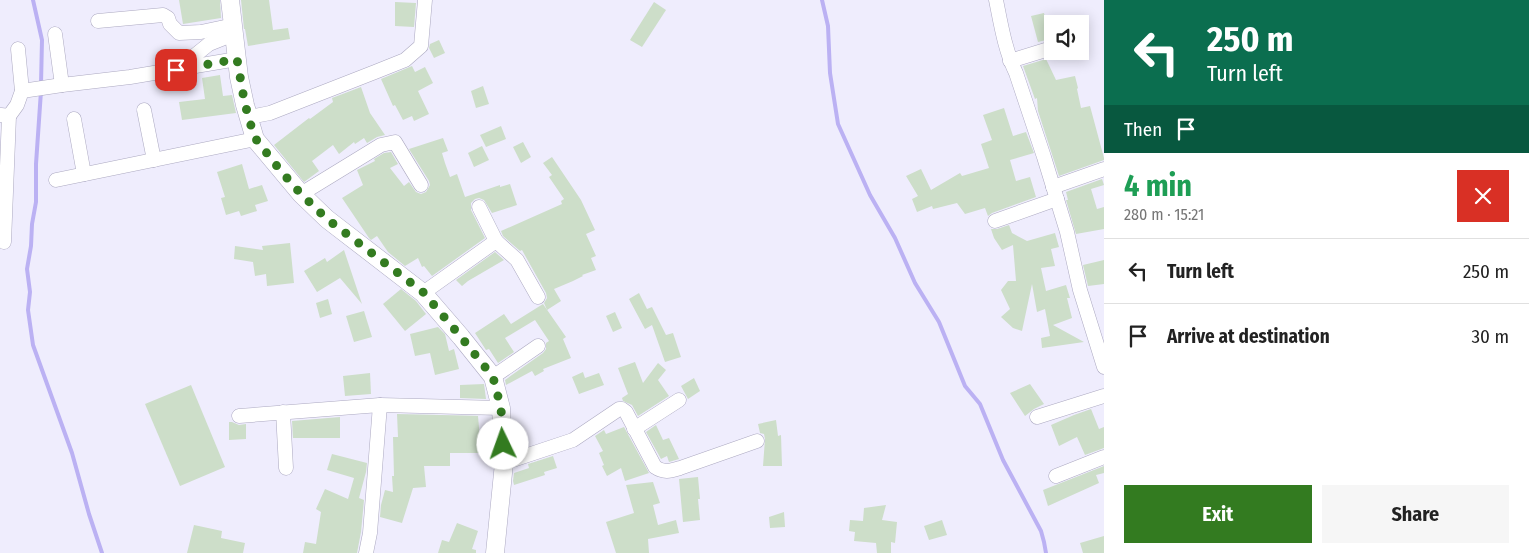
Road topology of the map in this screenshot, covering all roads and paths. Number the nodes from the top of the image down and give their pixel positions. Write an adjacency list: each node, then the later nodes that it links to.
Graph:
1 (230, 0): 5 (street)
2 (425, 0): 16 (street)
3 (996, 0): 10 (street)
4 (98, 22): 5 (street)
5 (234, 29): 9 (street); 11 (street)
6 (54, 34): 12 (street)
7 (18, 49): 13 (street)
8 (1044, 50): 10 (street)
9 (237, 59): 11 (street); 16 (street)
10 (1010, 61): 25 (street)
11 (176, 70): 12 (street)
12 (62, 85): 13 (street)
13 (22, 91): 15 (street)
14 (144, 110): 19 (street)
15 (4, 115): 23 (street)
16 (249, 117): 18 (street)
17 (74, 119): 21 (street)
18 (255, 138): 19 (street); 26 (street)
19 (154, 160): 21 (street)
20 (1104, 169): 25 (street)
21 (84, 174): 22 (street)
22 (56, 180)
23 (3, 183): 30 (street)
24 (421, 185): 26 (street)
25 (1055, 193): 28 (street); 34 (street)
26 (301, 194): 31 (street)
27 (480, 207): 29 (street)
28 (995, 221)
29 (496, 241): 31 (street); 32 (street)
30 (4, 242)
31 (423, 292): 35 (street)
32 (538, 297)
33 (538, 346): 35 (street)
34 (1104, 367)
35 (493, 377): 39 (street)
36 (1104, 396): 42 (street)
37 (679, 400): 43 (street)
38 (380, 405): 39 (street); 40 (street); 49 (street)
39 (501, 408): 46 (street)
40 (283, 412): 41 (street); 47 (street)
41 (239, 416)
42 (1037, 417)
43 (634, 429): 44 (street); 46 (street)
44 (757, 441)
45 (1104, 457): 48 (street)
46 (504, 463): 50 (street)
47 (286, 468)
48 (1056, 476)
49 (366, 553)
50 (495, 553)

